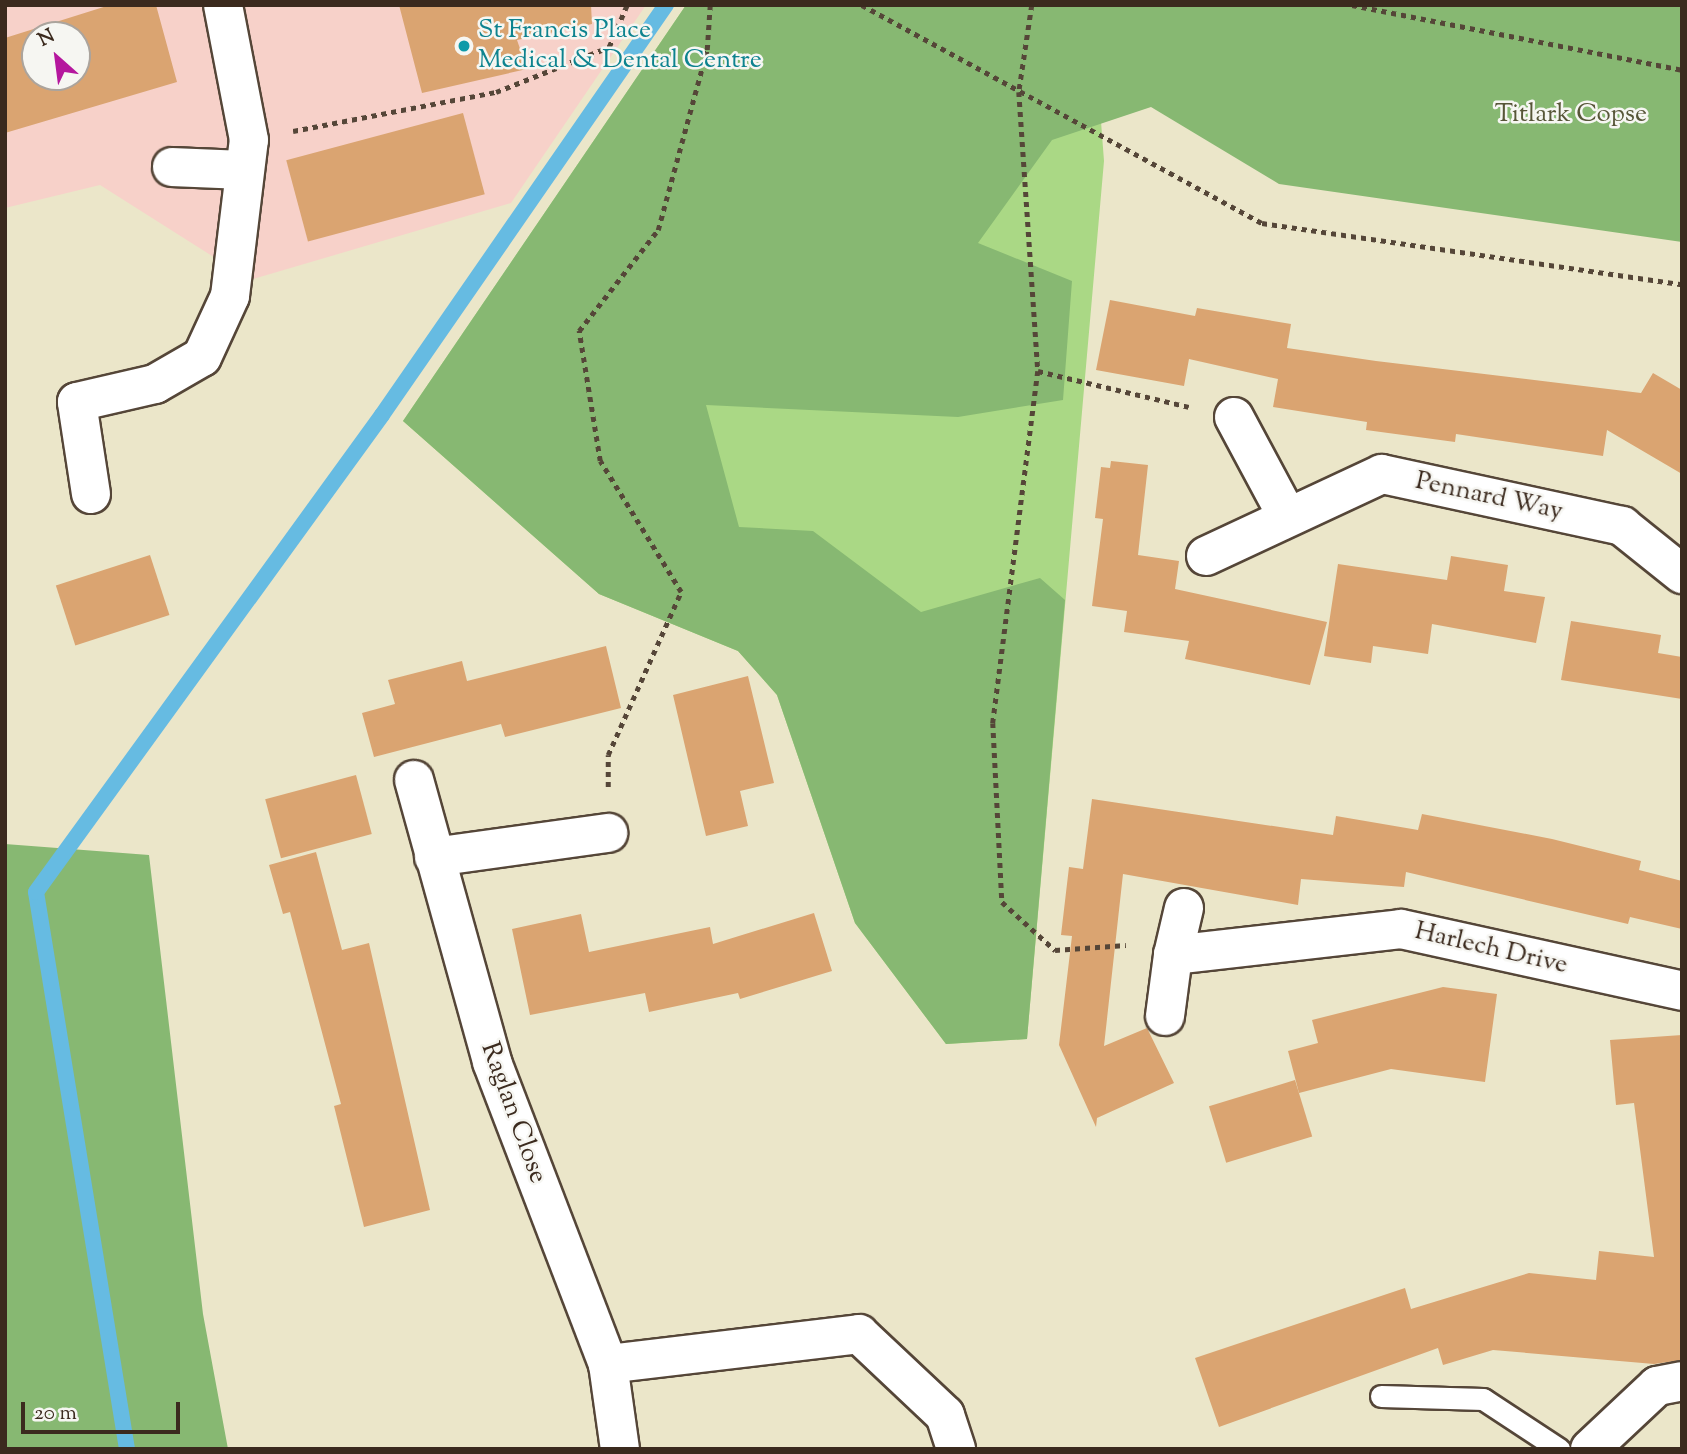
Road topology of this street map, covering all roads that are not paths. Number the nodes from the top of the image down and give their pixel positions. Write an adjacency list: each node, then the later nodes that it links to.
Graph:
1 (223, 5): 2 (street)
2 (246, 155): 3 (street); 5 (street)
3 (172, 167)
4 (1234, 417): 6 (street)
5 (91, 494)
6 (1287, 516): 7 (street, Pennard Way); 8 (street, Pennard Way)
7 (1206, 556)
8 (1682, 574)
9 (414, 780): 11 (street, Raglan Close)
10 (608, 833): 11 (street)
11 (434, 857): 14 (street, Raglan Close)
12 (1682, 991): 13 (street, Harlech Drive)
13 (1165, 1016)
14 (608, 1364): 17 (street, Raglan Close); 18 (street)
15 (1682, 1381): 20 (street)
16 (1381, 1396): 19 (lane)
17 (620, 1449)
18 (956, 1449)
19 (1559, 1449)
20 (1590, 1449)

